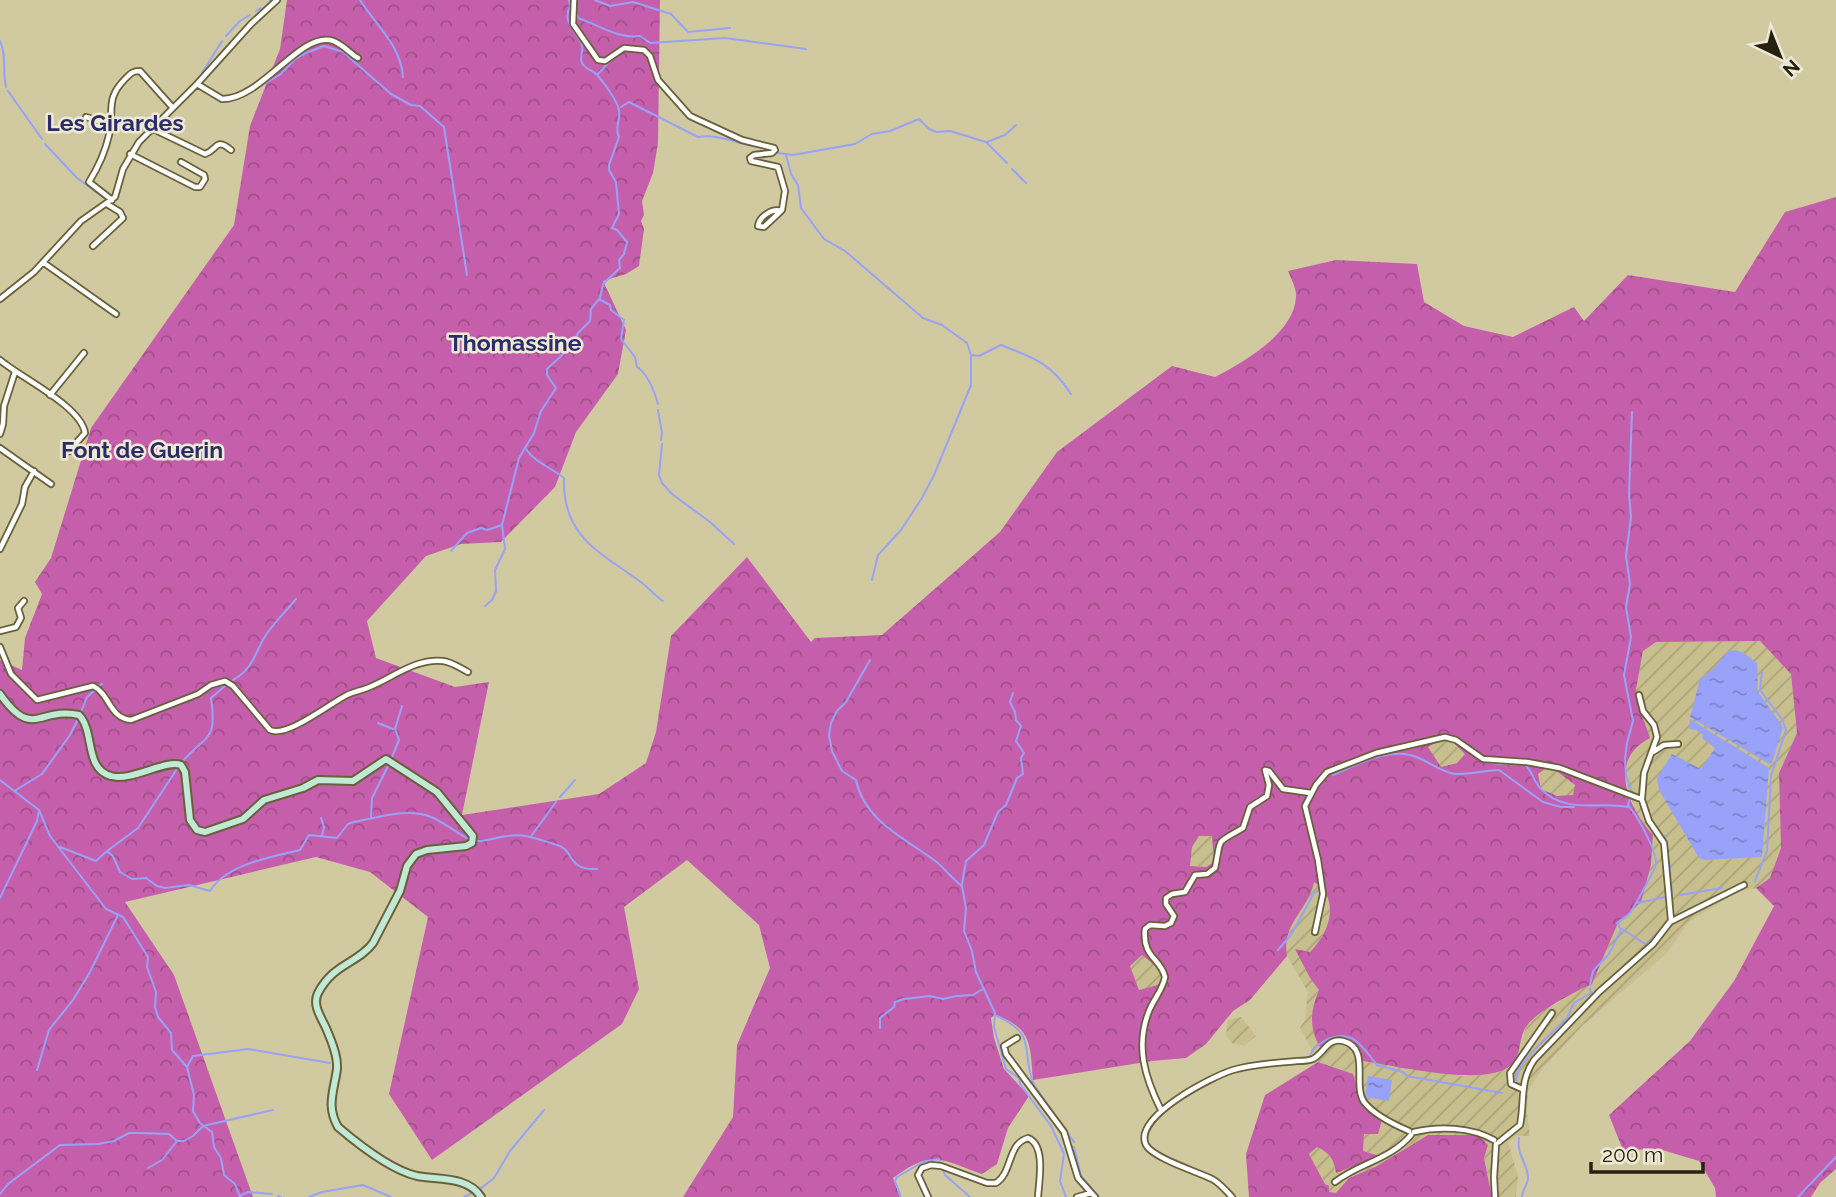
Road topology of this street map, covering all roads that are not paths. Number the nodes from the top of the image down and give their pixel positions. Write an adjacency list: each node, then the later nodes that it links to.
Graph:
1 (277, 0): 4 (street)
2 (574, 0): 13 (street)
3 (358, 58): 4 (street)
4 (197, 84): 5 (street)
5 (173, 108): 7 (street); 8 (street)
6 (86, 117): 7 (street)
7 (111, 124): 12 (street)
8 (151, 128): 9 (street); 10 (street)
9 (231, 150)
10 (130, 154): 11 (street); 12 (street)
11 (181, 162)
12 (109, 202): 14 (street); 15 (street)
13 (780, 211): 13 (street)
14 (93, 246)
15 (44, 263): 16 (street); 17 (street)
16 (0, 299)
17 (116, 314)
18 (84, 353): 21 (street)
19 (0, 360): 20 (street)
20 (15, 372): 21 (street); 22 (street)
21 (50, 395): 24 (street)
22 (0, 433)
23 (0, 448): 25 (street)
24 (69, 451)
25 (34, 471): 26 (street); 27 (street)
26 (51, 484)
27 (0, 549)
28 (24, 601): 29 (street)
29 (0, 631)
30 (0, 647): 31 (street)
31 (468, 673)
32 (0, 694): 49 (street)
33 (1639, 695): 35 (street)
34 (1678, 744): 35 (street)
35 (1652, 753): 37 (street)
36 (1311, 793): 37 (street); 40 (street); 44 (street)
37 (1642, 799): 39 (street)
38 (1744, 885): 39 (street)
39 (1671, 921): 43 (street)
40 (1315, 932)
41 (1552, 1013): 43 (street)
42 (1017, 1038): 48 (street)
43 (1522, 1089): 46 (street)
44 (1161, 1110): 45 (street); 53 (street)
45 (1411, 1133): 46 (street); 47 (street)
46 (1496, 1142): 54 (street)
47 (1335, 1182)
48 (1093, 1195): 52 (street)
49 (481, 1197)
50 (928, 1197): 51 (street)
51 (1038, 1197)
52 (1077, 1197)
53 (1232, 1197)
54 (1495, 1197)

